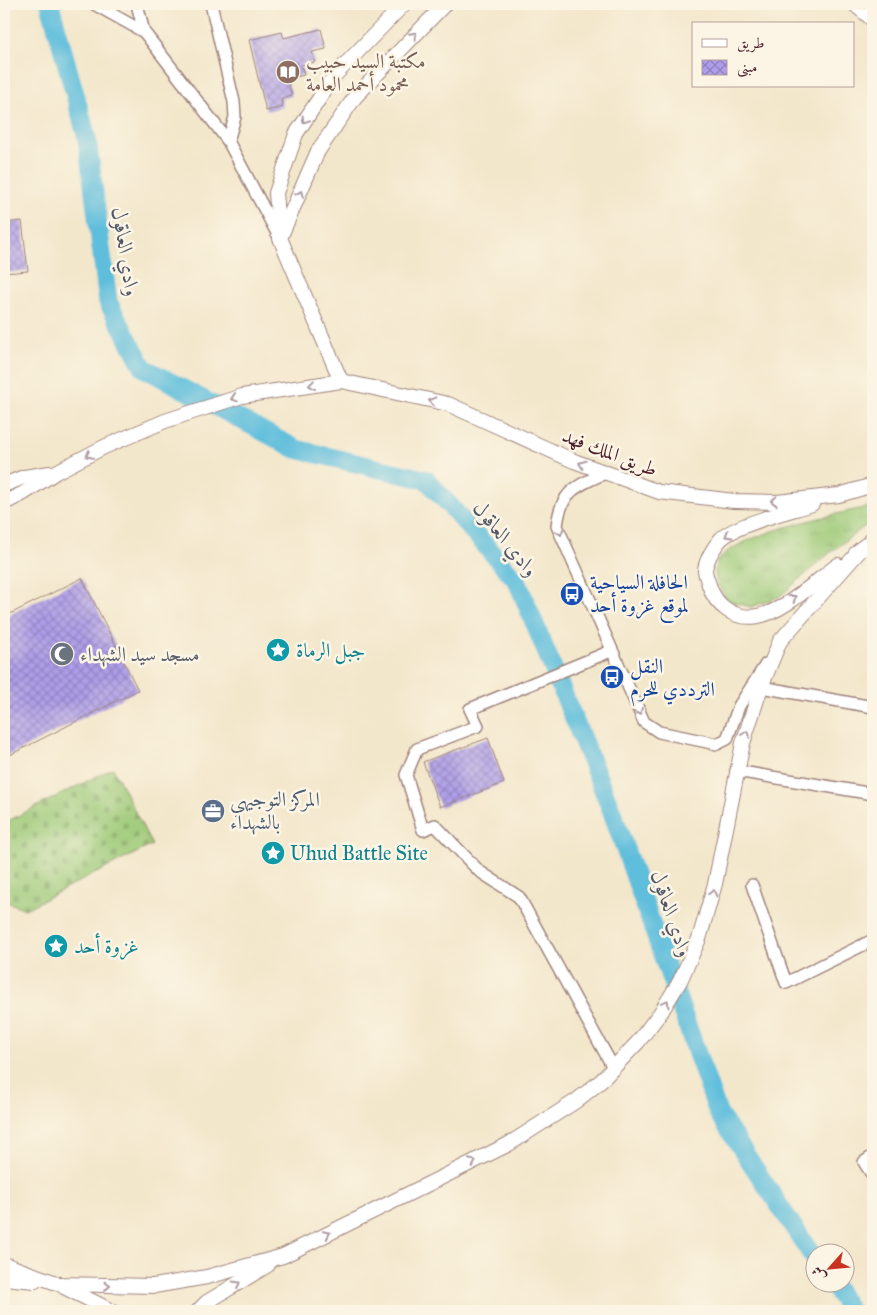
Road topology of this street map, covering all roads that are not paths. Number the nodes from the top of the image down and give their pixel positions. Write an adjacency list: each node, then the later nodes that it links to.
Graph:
1 (94, 4): 10 (street)
2 (137, 4): 10 (street)
3 (211, 4): 11 (street)
4 (404, 4): 12 (main road, one-way to 12)
5 (445, 4): 12 (main road, one-way to 5)
6 (854, 4): 9 (main road)
7 (871, 4): 8 (highway)
8 (873, 6)
9 (873, 20)
10 (144, 32): 11 (street)
11 (228, 140): 12 (street)
12 (280, 238): 13 (main road)
13 (341, 382): 14 (main road, طريق الملك فهد, one-way to 14); 15 (main road, طريق الملك فهد, one-way to 13)
14 (56, 472): 16 (main road); 19 (main road)
15 (605, 473): 18 (main road, طريق الملك فهد, one-way to 15); 22 (street, one-way to 22)
16 (4, 485)
17 (873, 485): 18 (main road, طريق الملك فهد)
18 (839, 495): 20 (main road, one-way to 20)
19 (4, 503)
20 (868, 543): 21 (main road)
21 (780, 641): 22 (street, one-way to 21); 23 (main road)
22 (611, 651): 29 (street)
23 (760, 687): 24 (street); 25 (main road, one-way to 23)
24 (873, 707)
25 (736, 771): 26 (street); 29 (main road, one-way to 25)
26 (873, 794)
27 (752, 885): 28 (street)
28 (873, 940)
29 (614, 1069): 32 (main road, one-way to 29)
30 (873, 1156): 31 (street)
31 (873, 1176)
32 (283, 1256): 35 (main road, one-way to 32); 37 (main road, one-way to 32)
33 (4, 1264): 35 (main road)
34 (4, 1278): 35 (main road)
35 (59, 1284): 36 (main road)
36 (112, 1311)
37 (198, 1311)

